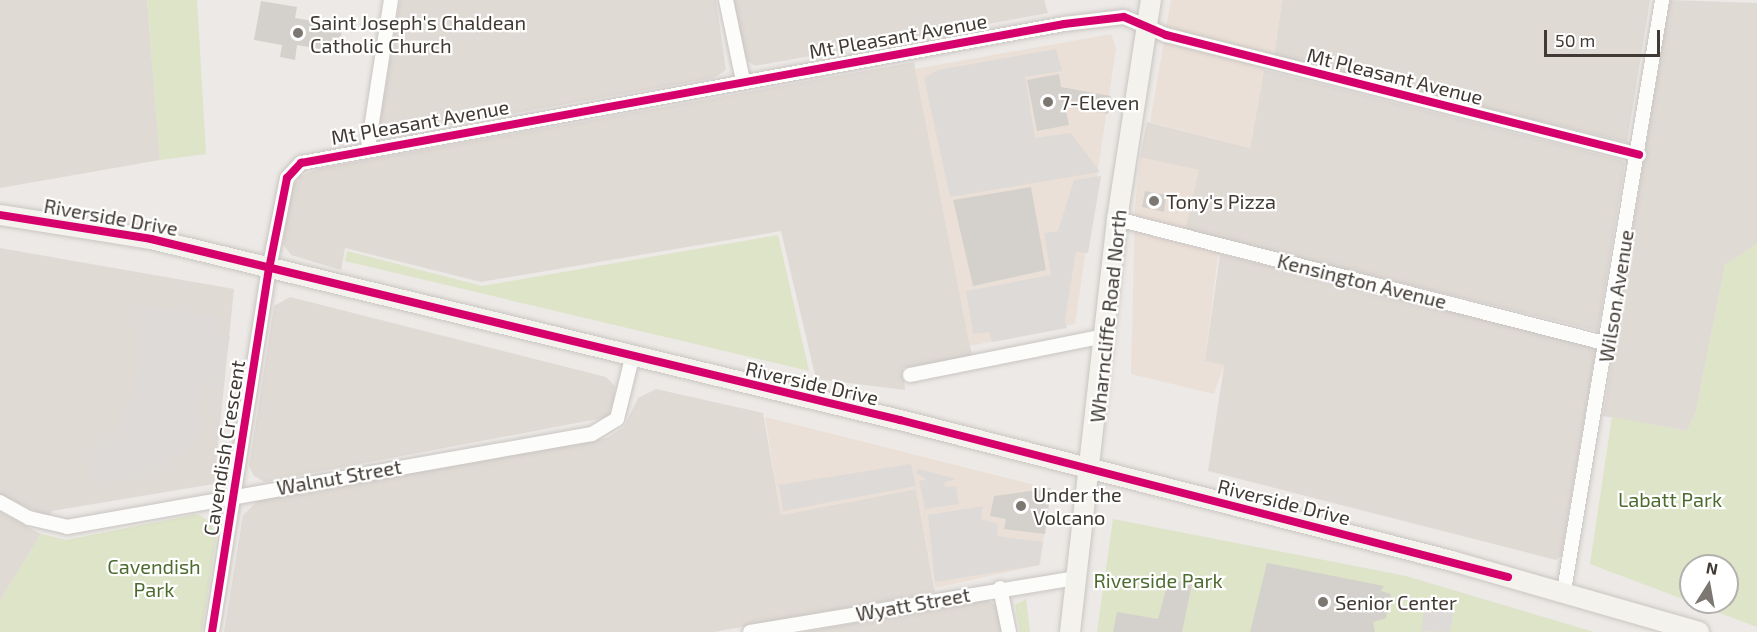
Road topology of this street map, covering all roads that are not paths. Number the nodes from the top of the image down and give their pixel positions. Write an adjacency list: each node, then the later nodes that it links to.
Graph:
1 (391, 0): 7 (street)
2 (726, 0): 6 (street)
3 (1151, 0): 5 (main road, Wharncliffe Road North)
4 (1662, 0): 8 (street, Wilson Avenue)
5 (1147, 24): 6 (street, Mt Pleasant Avenue); 8 (street, Mt Pleasant Avenue); 10 (main road, Wharncliffe Road North)
6 (743, 81): 7 (street, Mt Pleasant Avenue)
7 (368, 148): 11 (street, Mt Pleasant Avenue)
8 (1639, 155): 13 (street, Wilson Avenue)
9 (0, 214): 11 (main road, Riverside Drive)
10 (1117, 219): 12 (main road, Wharncliffe Road North); 13 (street, Kensington Avenue)
11 (269, 269): 14 (main road, Riverside Drive); 17 (street, Cavendish Crescent)
12 (1106, 336): 15 (street); 16 (main road, Wharncliffe Road North)
13 (1608, 344): 21 (street, Wilson Avenue)
14 (632, 358): 16 (main road, Riverside Drive); 17 (street, Walnut Street)
15 (910, 375)
16 (1090, 469): 19 (main road, Wharncliffe Road North); 21 (main road, Riverside Drive)
17 (232, 495): 18 (street, Walnut Street); 22 (street, Cavendish Crescent)
18 (0, 502)
19 (1077, 578): 20 (street, Wyatt Street); 25 (main road, Wharncliffe Road North)
20 (1000, 588): 23 (street, Wyatt Street); 24 (street)
21 (1564, 591): 26 (main road, Riverside Drive)
22 (212, 632)
23 (750, 632)
24 (1009, 632)
25 (1070, 632)
26 (1699, 632)

